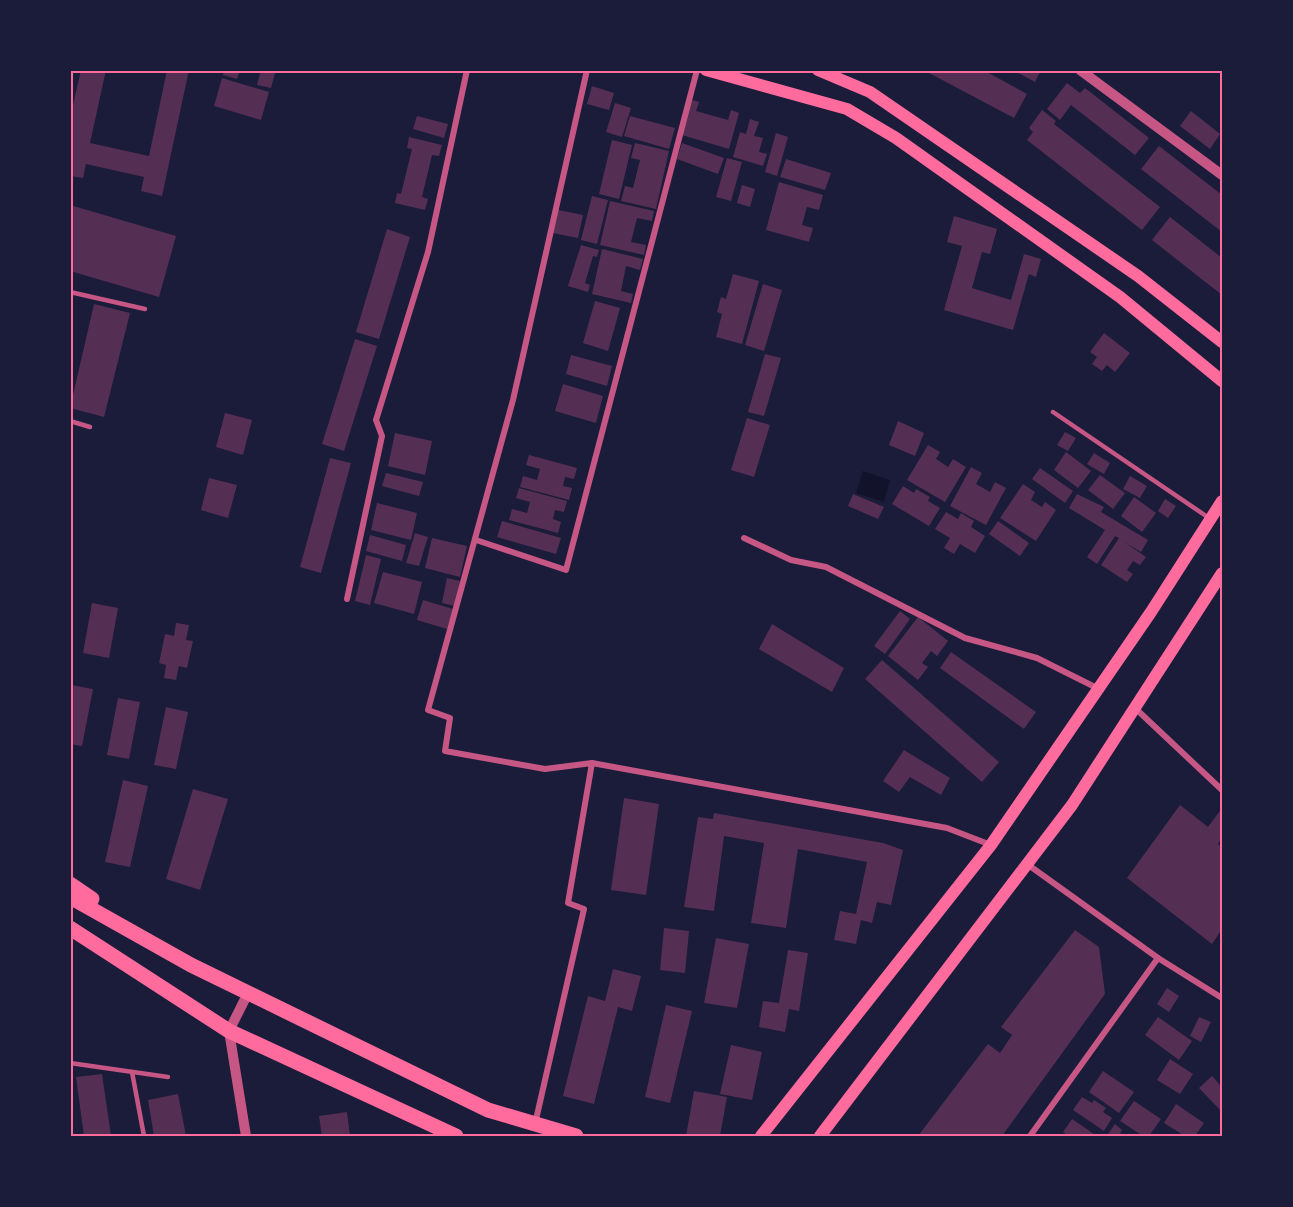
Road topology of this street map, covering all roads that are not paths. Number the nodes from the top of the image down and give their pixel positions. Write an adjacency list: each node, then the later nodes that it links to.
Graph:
1 (467, 70): 21 (street)
2 (587, 70): 19 (street)
3 (697, 70): 19 (street)
4 (706, 70): 12 (main road)
5 (818, 70): 7 (main road)
6 (1080, 70): 8 (street)
7 (845, 76): 11 (main road)
8 (1222, 175)
9 (70, 292): 10 (lane)
10 (145, 309)
11 (1222, 342)
12 (1222, 381)
13 (1053, 412): 17 (lane)
14 (70, 421): 15 (lane)
15 (90, 427)
16 (1222, 501): 17 (main road)
17 (1211, 519): 22 (main road)
18 (744, 538): 22 (street)
19 (476, 540): 24 (street)
20 (1222, 573): 23 (main road)
21 (347, 599)
22 (1100, 689): 26 (main road)
23 (1135, 707): 25 (street); 27 (main road)
24 (592, 763): 26 (street); 39 (street)
25 (1222, 790)
26 (991, 845): 44 (main road)
27 (1028, 864): 32 (street); 45 (main road)
28 (70, 884): 31 (main road)
29 (70, 897): 31 (main road)
30 (70, 928): 35 (main road)
31 (143, 936): 33 (main road)
32 (1158, 958): 34 (street); 46 (street)
33 (248, 993): 35 (street); 39 (main road)
34 (1222, 998)
35 (229, 1030): 41 (street); 42 (main road)
36 (70, 1063): 37 (lane)
37 (132, 1072): 38 (lane); 40 (lane)
38 (168, 1077)
39 (536, 1124): 43 (main road)
40 (144, 1137)
41 (246, 1137)
42 (456, 1137)
43 (576, 1137)
44 (761, 1137)
45 (820, 1137)
46 (1030, 1137)

